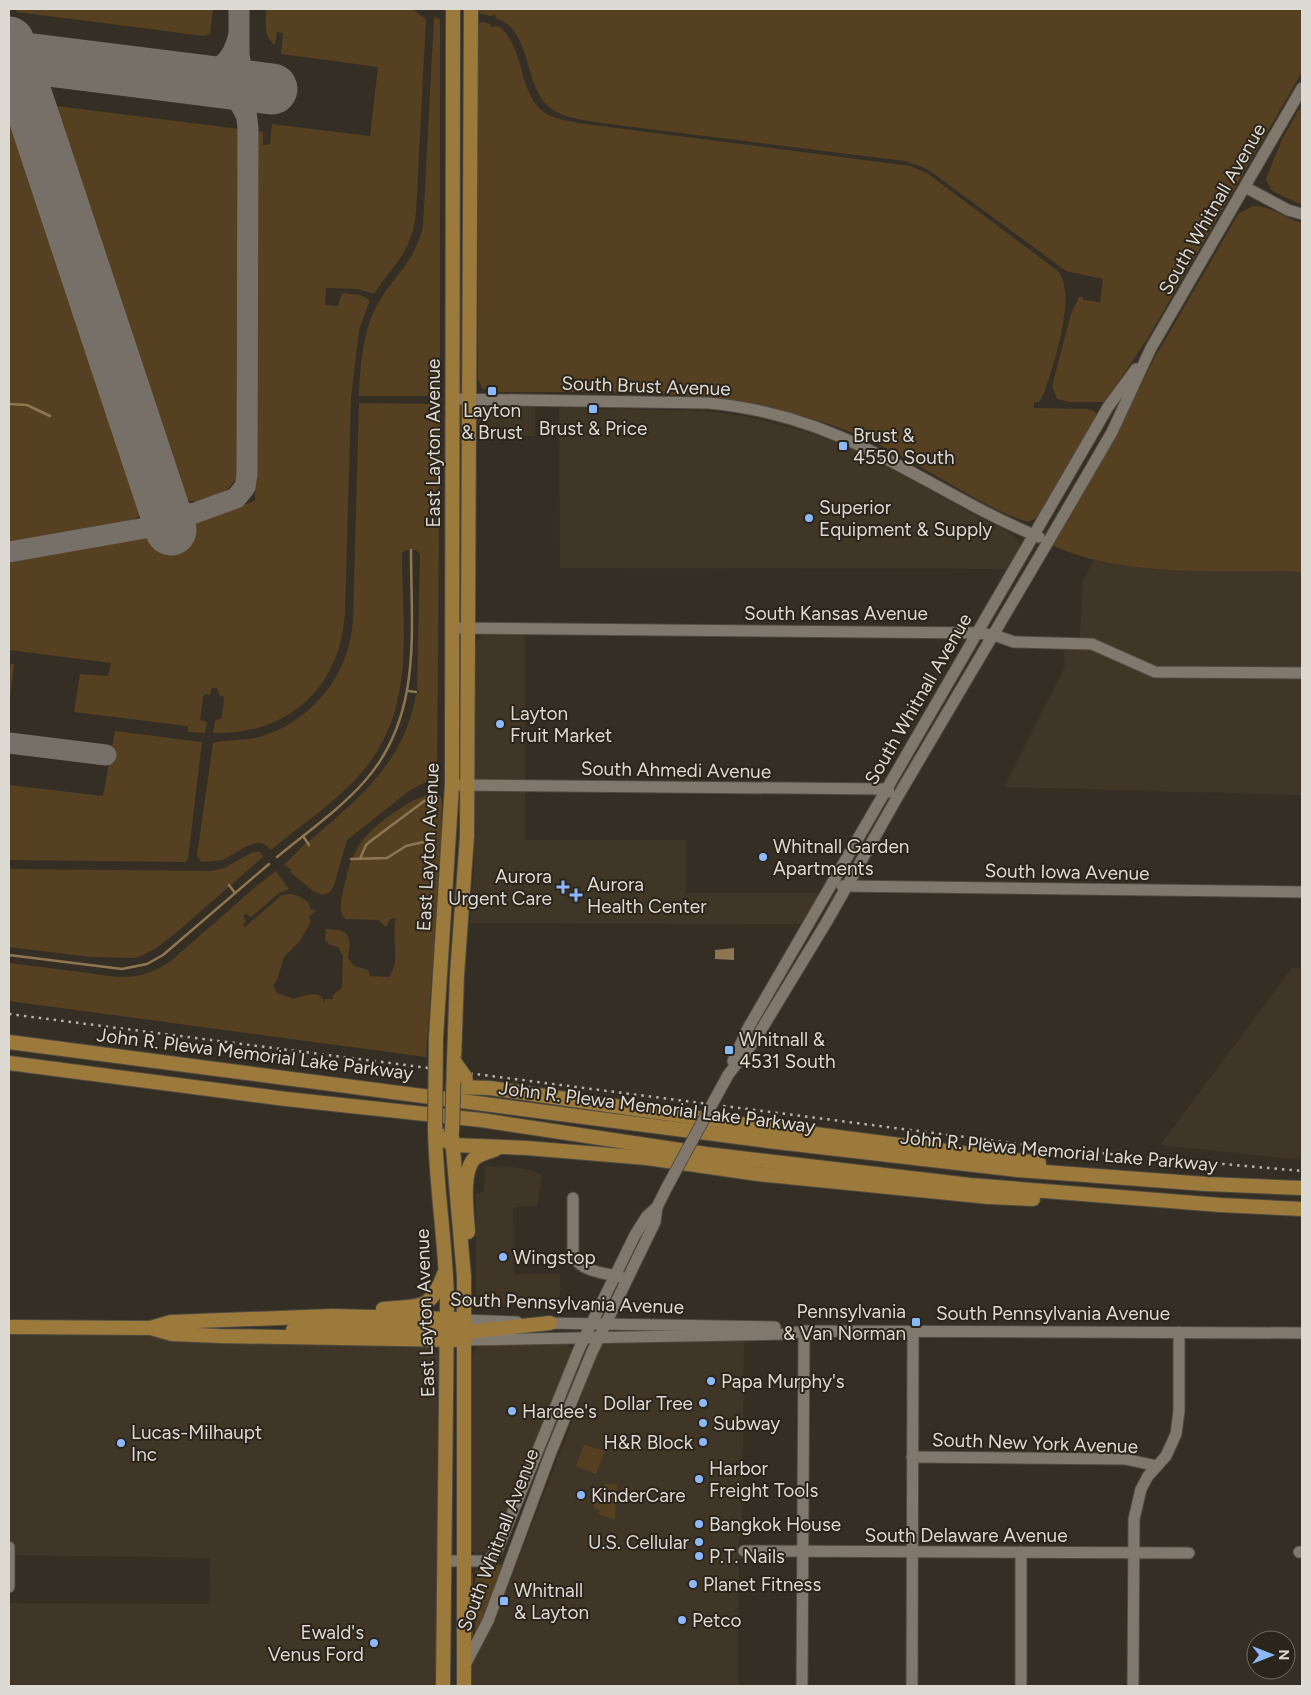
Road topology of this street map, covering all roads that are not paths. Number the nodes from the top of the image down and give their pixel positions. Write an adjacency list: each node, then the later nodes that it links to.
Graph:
1 (453, 9): 7 (main road, East Layton Avenue)
2 (471, 9): 8 (main road, East Layton Avenue)
3 (1302, 88): 4 (street, South Whitnall Avenue)
4 (1245, 187): 5 (street); 6 (street, South Whitnall Avenue)
5 (1302, 214)
6 (1151, 348): 9 (street, South Whitnall Avenue); 10 (street, South Whitnall Avenue)
7 (452, 399): 8 (street, South Brust Avenue); 11 (main road, East Layton Avenue)
8 (469, 399): 9 (street, South Brust Avenue); 12 (main road, East Layton Avenue)
9 (1034, 535): 10 (street, South Brust Avenue); 13 (street, South Whitnall Avenue)
10 (1049, 541): 14 (street, South Whitnall Avenue)
11 (452, 628): 12 (street, South Kansas Avenue); 18 (main road, East Layton Avenue)
12 (468, 628): 13 (street, South Kansas Avenue); 19 (main road, East Layton Avenue)
13 (977, 633): 14 (street, South Kansas Avenue); 16 (street, South Whitnall Avenue)
14 (994, 634): 15 (street, South Kansas Avenue); 17 (street, South Whitnall Avenue)
15 (1302, 673)
16 (927, 717): 17 (street); 20 (street, South Whitnall Avenue)
17 (941, 725): 21 (street, South Whitnall Avenue)
18 (452, 784): 19 (street, South Ahmedi Avenue); 29 (main road, East Layton Avenue, bridge)
19 (468, 785): 20 (street, South Ahmedi Avenue); 28 (main road, East Layton Avenue, bridge)
20 (885, 789): 21 (street, South Ahmedi Avenue); 22 (street, South Whitnall Avenue)
21 (898, 796): 23 (street, South Whitnall Avenue)
22 (832, 883): 23 (street, South Iowa Avenue); 27 (street, South Whitnall Avenue)
23 (847, 887): 24 (street, South Iowa Avenue); 27 (street, South Whitnall Avenue)
24 (1302, 892)
25 (9, 1042): 33 (main road, John R. Plewa Memorial Lake Parkway)
26 (9, 1063): 36 (main road, John R. Plewa Memorial Lake Parkway)
27 (728, 1075): 37 (street, South Whitnall Avenue, bridge)
28 (461, 1084): 29 (main road); 31 (main road, East Layton Avenue, bridge); 33 (main road)
29 (435, 1105): 30 (main road, East Layton Avenue, bridge)
30 (435, 1134): 31 (main road); 39 (main road, East Layton Avenue); 49 (main road)
31 (452, 1138): 32 (main road); 41 (main road, East Layton Avenue)
32 (503, 1147): 36 (main road); 41 (main road)
33 (1206, 1184): 34 (main road, John R. Plewa Memorial Lake Parkway)
34 (1302, 1188)
35 (573, 1198): 40 (street)
36 (1220, 1205): 38 (main road, John R. Plewa Memorial Lake Parkway)
37 (657, 1207): 40 (street, South Whitnall Avenue); 42 (street, South Whitnall Avenue)
38 (1302, 1209)
39 (446, 1269): 43 (main road); 49 (main road, East Layton Avenue)
40 (615, 1276): 42 (street); 45 (street, South Whitnall Avenue)
41 (464, 1277): 49 (main road, East Layton Avenue)
42 (628, 1279): 46 (street, South Whitnall Avenue)
43 (332, 1316): 48 (main road, South Pennsylvania Avenue); 49 (main road, South Pennsylvania Avenue)
44 (550, 1323): 45 (street, South Pennsylvania Avenue); 49 (main road)
45 (591, 1324): 46 (street, South Pennsylvania Avenue); 54 (street, South Whitnall Avenue)
46 (606, 1324): 50 (street, South Pennsylvania Avenue); 55 (street, South Whitnall Avenue)
47 (9, 1327): 48 (main road, South Pennsylvania Avenue)
48 (150, 1328): 49 (main road, South Pennsylvania Avenue)
49 (456, 1329): 54 (street, South Pennsylvania Avenue); 65 (main road, East Layton Avenue); 66 (main road, East Layton Avenue)
50 (804, 1331): 51 (street, South Pennsylvania Avenue); 55 (street, South Pennsylvania Avenue); 60 (street)
51 (913, 1331): 52 (street, South Pennsylvania Avenue); 56 (street)
52 (1179, 1332): 53 (street, South Pennsylvania Avenue); 57 (street)
53 (1302, 1333)
54 (584, 1338): 55 (street, South Pennsylvania Avenue); 66 (street, South Whitnall Avenue)
55 (599, 1338): 68 (street, South Whitnall Avenue)
56 (912, 1458): 57 (street, South New York Avenue); 61 (street)
57 (1157, 1466): 63 (street)
58 (9, 1547): 67 (street)
59 (744, 1551): 60 (street, South Delaware Avenue)
60 (802, 1552): 61 (street, South Delaware Avenue); 71 (street)
61 (912, 1552): 62 (street, South Delaware Avenue); 72 (street)
62 (1021, 1552): 63 (street, South Delaware Avenue); 73 (street)
63 (1134, 1553): 64 (street, South Delaware Avenue); 74 (street)
64 (1189, 1553)
65 (444, 1561): 66 (street, South Whitnall Avenue); 69 (main road, East Layton Avenue)
66 (464, 1563): 68 (main road, East Layton Avenue)
67 (9, 1587)
68 (464, 1666): 70 (main road, East Layton Avenue)
69 (443, 1686)
70 (464, 1686)
71 (802, 1686)
72 (912, 1686)
73 (1021, 1686)
74 (1133, 1686)

